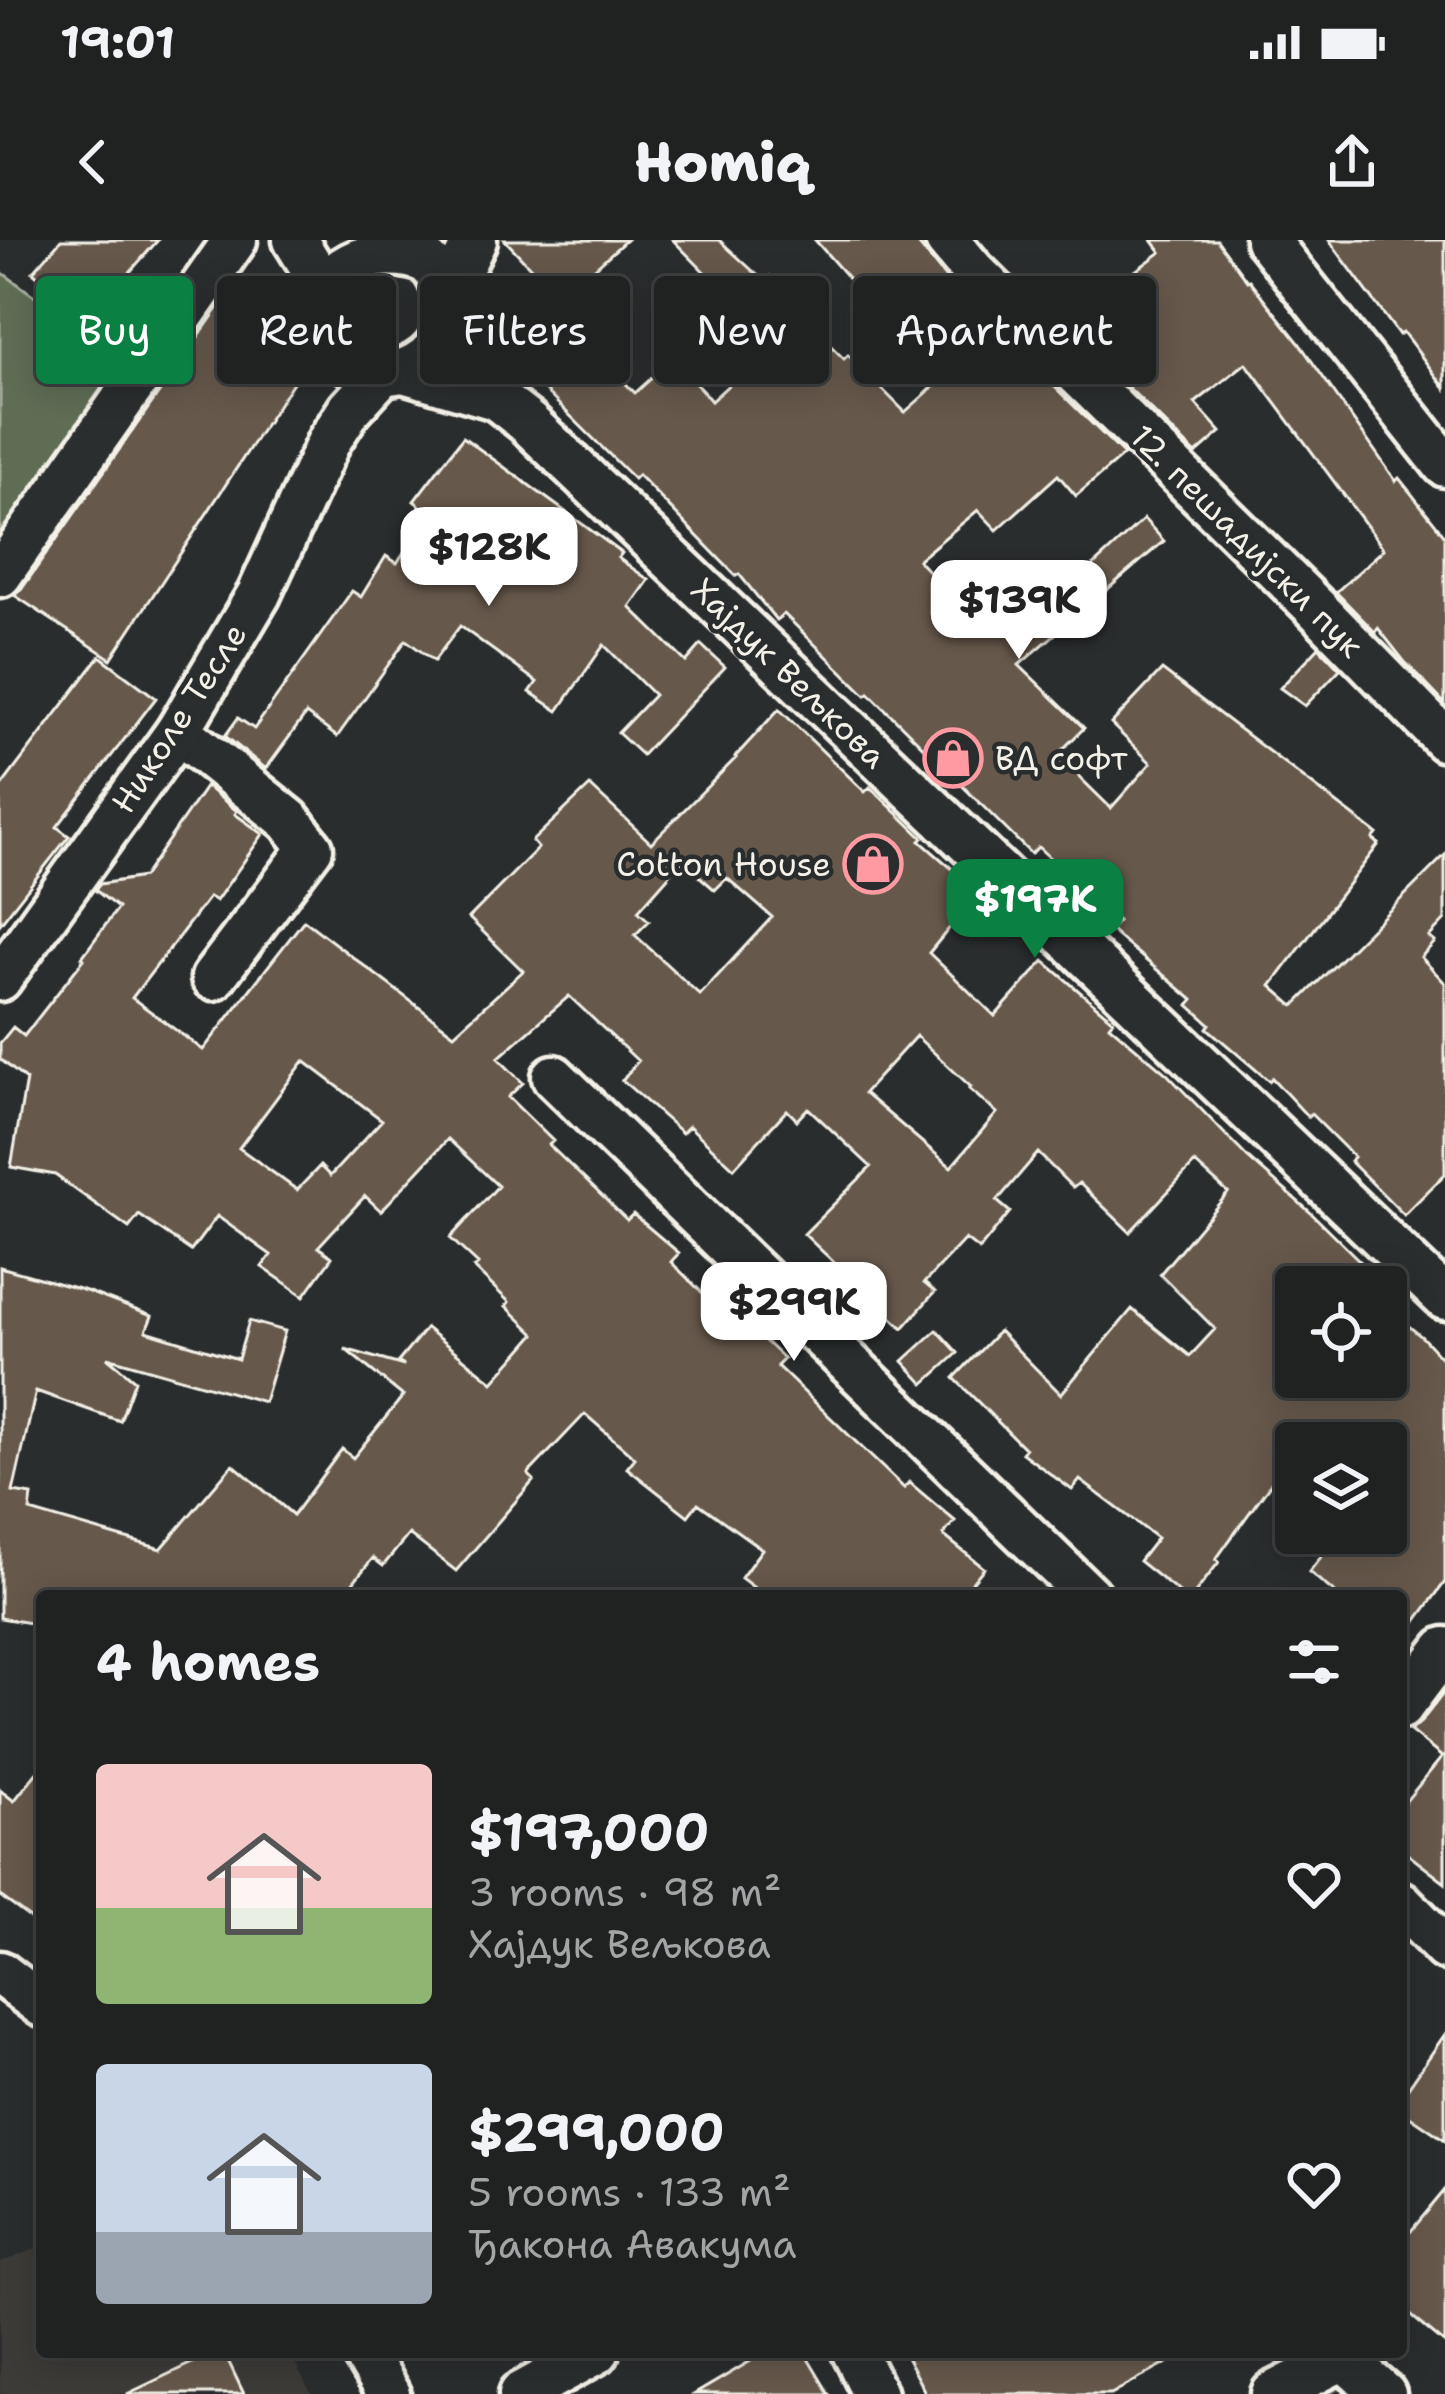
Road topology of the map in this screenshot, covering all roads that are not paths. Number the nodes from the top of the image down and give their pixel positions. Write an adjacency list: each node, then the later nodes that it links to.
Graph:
1 (235, 240): 18 (street)
2 (295, 240): 7 (street)
3 (475, 240): 10 (street)
4 (946, 240): 20 (street, 12. пешадијски пук)
5 (1267, 240): 17 (street)
6 (386, 245): 8 (street); 9 (street)
7 (318, 276)
8 (331, 276)
9 (439, 276)
10 (462, 276)
11 (396, 374): 15 (street, Хајдук Вељкова)
12 (330, 384): 16 (street, Николе Тесле)
13 (380, 384): 16 (street, Николе Тесле)
14 (490, 384): 15 (street, Хајдук Вељкова)
15 (496, 398): 24 (street, Хајдук Вељкова)
16 (329, 441): 19 (street, Николе Тесле)
17 (1445, 465)
18 (0, 575)
19 (178, 731): 21 (street); 22 (street, Николе Тесле)
20 (1445, 740)
21 (213, 978)
22 (0, 979)
23 (554, 1077): 25 (street)
24 (1445, 1298)
25 (1083, 1590)
26 (1445, 1648): 27 (street)
27 (1407, 1699)
28 (1407, 1909): 29 (street)
29 (1445, 1948)
30 (0, 1973): 31 (street)
31 (36, 2001)
32 (367, 2358): 37 (street)
33 (586, 2358): 38 (street)
34 (857, 2358): 39 (street)
35 (1335, 2358): 40 (street)
36 (1343, 2358): 41 (street)
37 (388, 2394)
38 (521, 2394)
39 (875, 2394)
40 (1273, 2394)
41 (1384, 2394)

